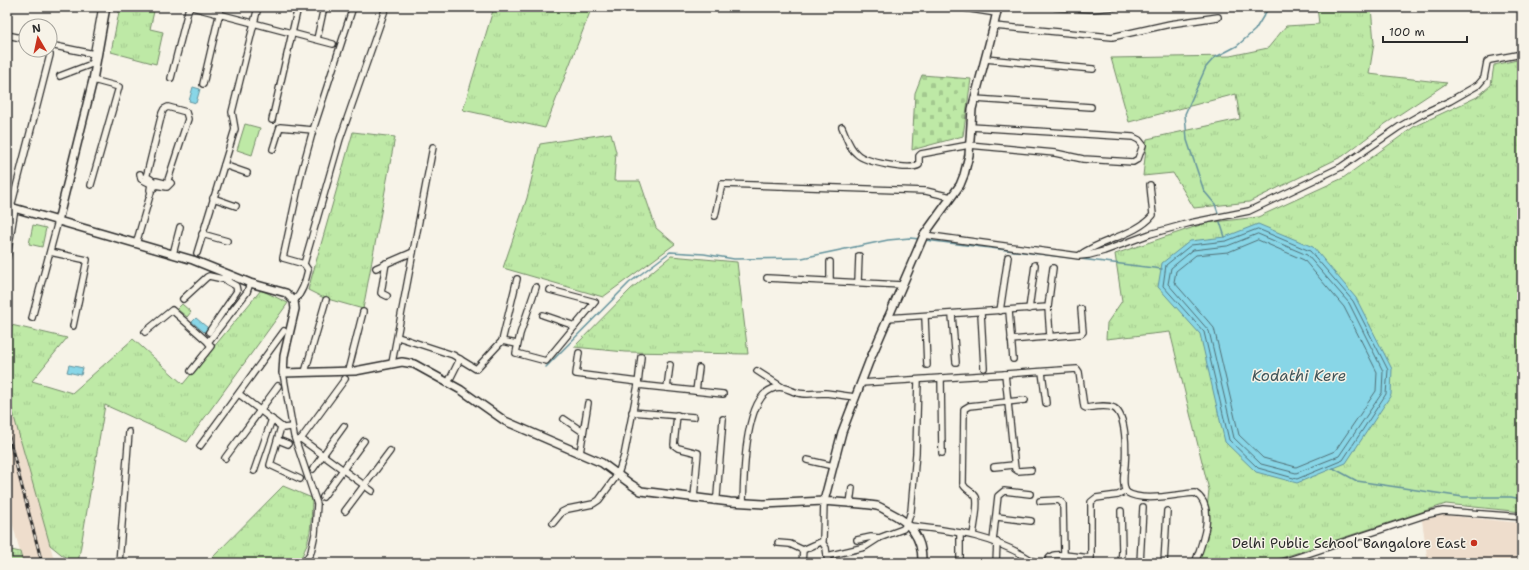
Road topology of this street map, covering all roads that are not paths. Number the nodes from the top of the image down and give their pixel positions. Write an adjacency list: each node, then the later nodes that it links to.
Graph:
1 (104, 7): 23 (street); 30 (street)
2 (191, 7): 13 (street); 29 (street)
3 (221, 7): 13 (street)
4 (258, 7): 15 (street)
5 (298, 7): 17 (street)
6 (324, 7): 20 (street)
7 (353, 7): 37 (street)
8 (386, 7): 70 (street)
9 (958, 7): 12 (street)
10 (1056, 7): 11 (street)
11 (1115, 7)
12 (997, 10): 16 (street)
13 (220, 14): 15 (street); 31 (street)
14 (1218, 17): 16 (street)
15 (254, 23): 17 (street); 41 (street)
16 (994, 26): 26 (street)
17 (293, 33): 20 (street); 34 (street)
18 (7, 35): 19 (street)
19 (18, 37)
20 (317, 39): 21 (street)
21 (333, 44)
22 (58, 47): 23 (street)
23 (94, 54): 28 (street)
24 (1522, 54): 65 (street)
25 (49, 58): 51 (street)
26 (985, 59): 27 (street); 32 (street)
27 (1093, 69)
28 (60, 76)
29 (170, 78)
30 (93, 80): 46 (street); 53 (street)
31 (203, 84)
32 (975, 99): 33 (street); 36 (street)
33 (1091, 107)
34 (272, 120)
35 (842, 127): 38 (street)
36 (971, 127): 38 (street); 38 (street)
37 (313, 130): 40 (street); 70 (street)
38 (969, 145): 48 (street)
39 (433, 147): 61 (street)
40 (273, 149)
41 (224, 165): 42 (street); 49 (street)
42 (247, 173)
43 (140, 174): 44 (street)
44 (154, 182): 44 (street); 45 (street); 58 (street)
45 (171, 183)
46 (90, 185)
47 (1150, 185): 65 (street)
48 (951, 197): 52 (street); 56 (street)
49 (213, 198): 50 (street); 55 (street)
50 (236, 206)
51 (11, 207): 53 (street); 59 (street)
52 (715, 216)
53 (58, 221): 58 (street); 60 (street)
54 (180, 227): 63 (street)
55 (202, 234): 57 (street); 62 (street)
56 (924, 235): 65 (street); 80 (street)
57 (226, 241)
58 (136, 244): 63 (street)
59 (8, 245): 66 (street)
60 (50, 252): 97 (street); 99 (street)
61 (413, 252): 69 (street); 104 (street)
62 (197, 253)
63 (173, 254): 74 (street)
64 (859, 256): 78 (street)
65 (1079, 256)
66 (7, 257)
67 (1008, 257): 90 (street)
68 (830, 262): 77 (street)
69 (386, 263): 72 (street); 83 (street)
70 (304, 264): 86 (street)
71 (1035, 265): 88 (street)
72 (376, 268)
73 (1053, 268): 87 (street)
74 (227, 277): 79 (street); 84 (street); 103 (street)
75 (767, 278): 77 (street)
76 (518, 279): 107 (street)
77 (830, 281): 78 (street)
78 (858, 282): 80 (street)
79 (250, 283): 86 (street); 108 (street)
80 (902, 285): 98 (street)
81 (536, 287): 109 (street)
82 (550, 290): 100 (street)
83 (387, 296)
84 (183, 299)
85 (326, 300): 123 (street)
86 (294, 301): 125 (street)
87 (1048, 307): 88 (street); 105 (street)
88 (1029, 309): 91 (street)
89 (1081, 309): 105 (street)
90 (1000, 311): 91 (street); 93 (street)
91 (1009, 311): 106 (street)
92 (363, 312): 121 (street)
93 (981, 313): 95 (street); 119 (street)
94 (543, 315): 100 (street)
95 (952, 315): 96 (street); 114 (street)
96 (925, 317): 98 (street); 117 (street)
97 (32, 318)
98 (887, 318): 131 (street)
99 (73, 326)
100 (575, 326): 109 (street)
101 (284, 331): 137 (street)
102 (145, 332): 108 (street)
103 (209, 332)
104 (398, 337): 112 (street); 115 (street)
105 (1050, 337): 106 (street)
106 (1011, 340): 113 (street)
107 (502, 341): 109 (street); 112 (street)
108 (208, 342): 120 (street)
109 (517, 344)
110 (579, 353): 132 (street)
111 (641, 357): 132 (street)
112 (460, 359): 130 (street)
113 (1013, 359)
114 (956, 362)
115 (392, 363): 121 (street); 130 (street)
116 (670, 365): 135 (street)
117 (927, 365)
118 (699, 368): 136 (street)
119 (984, 368)
120 (191, 371)
121 (348, 371): 123 (street)
122 (757, 371): 134 (street)
123 (305, 372): 125 (street)
124 (1042, 372): 126 (street); 143 (street); 179 (street)
125 (283, 373): 153 (street)
126 (1005, 374): 127 (street); 141 (street)
127 (941, 378): 129 (street); 162 (street)
128 (345, 379): 157 (street)
129 (918, 380): 131 (street); 196 (street)
130 (448, 383): 163 (street)
131 (861, 383): 139 (street)
132 (638, 384): 135 (street); 145 (street)
133 (278, 386): 144 (street)
134 (782, 387): 139 (street); 186 (street)
135 (667, 388): 136 (street)
136 (696, 391): 138 (street)
137 (239, 394): 144 (street); 160 (street)
138 (723, 394)
139 (856, 397): 168 (street)
140 (1025, 400): 141 (street)
141 (1008, 402): 167 (street); 198 (street)
142 (588, 403): 155 (street)
143 (1046, 403)
144 (259, 410): 148 (street); 165 (street)
145 (632, 412): 146 (street); 174 (street)
146 (677, 415): 147 (street); 182 (street)
147 (694, 417)
148 (272, 419): 152 (street); 173 (street)
149 (564, 419): 155 (street)
150 (723, 419): 183 (street)
151 (344, 426): 164 (street)
152 (281, 427): 153 (street); 156 (street)
153 (292, 427): 157 (street)
154 (129, 432): 207 (street)
155 (583, 432): 163 (street)
156 (278, 440): 159 (street); 175 (street)
157 (298, 440): 164 (street); 208 (street)
158 (364, 441): 171 (street)
159 (288, 444)
160 (200, 446)
161 (390, 452): 176 (street)
162 (942, 453)
163 (580, 454): 174 (street)
164 (323, 455): 170 (street); 171 (street)
165 (225, 458)
166 (807, 460): 168 (street)
167 (1014, 465): 169 (street); 172 (street)
168 (834, 466): 184 (street)
169 (994, 467)
170 (312, 468)
171 (343, 470): 176 (street); 181 (street)
172 (1031, 470)
173 (254, 471)
174 (618, 474): 182 (street); 195 (street)
175 (300, 479)
176 (364, 485): 178 (street); 189 (street)
177 (852, 488): 187 (street)
178 (372, 491)
179 (1126, 491): 205 (street); 219 (street)
180 (1030, 494): 192 (street)
181 (324, 497)
182 (694, 498): 183 (street)
183 (714, 501): 186 (street)
184 (824, 501): 186 (street); 187 (street); 201 (street)
185 (1040, 501): 205 (street)
186 (743, 503)
187 (850, 504): 196 (street)
188 (1144, 507): 217 (street)
189 (345, 511)
190 (1121, 511): 216 (street)
191 (1167, 511): 218 (street)
192 (997, 517): 194 (street); 202 (street)
193 (1522, 517): 220 (street)
194 (1031, 521)
195 (553, 523)
196 (909, 525): 197 (street); 199 (street); 211 (street)
197 (960, 532): 198 (street); 212 (street)
198 (973, 535): 202 (street)
199 (879, 538): 200 (street); 206 (street)
200 (857, 540)
201 (822, 542): 204 (street); 206 (street)
202 (995, 542): 213 (street); 214 (street)
203 (778, 543): 204 (street)
204 (804, 550): 209 (street)
205 (1064, 555): 215 (street)
206 (827, 556): 210 (street)
207 (119, 563)
208 (304, 563)
209 (802, 563)
210 (828, 563)
211 (922, 563)
212 (960, 563)
213 (996, 563)
214 (1036, 563)
215 (1046, 563)
216 (1121, 563)
217 (1140, 563)
218 (1164, 563)
219 (1196, 563)
220 (1280, 563)

